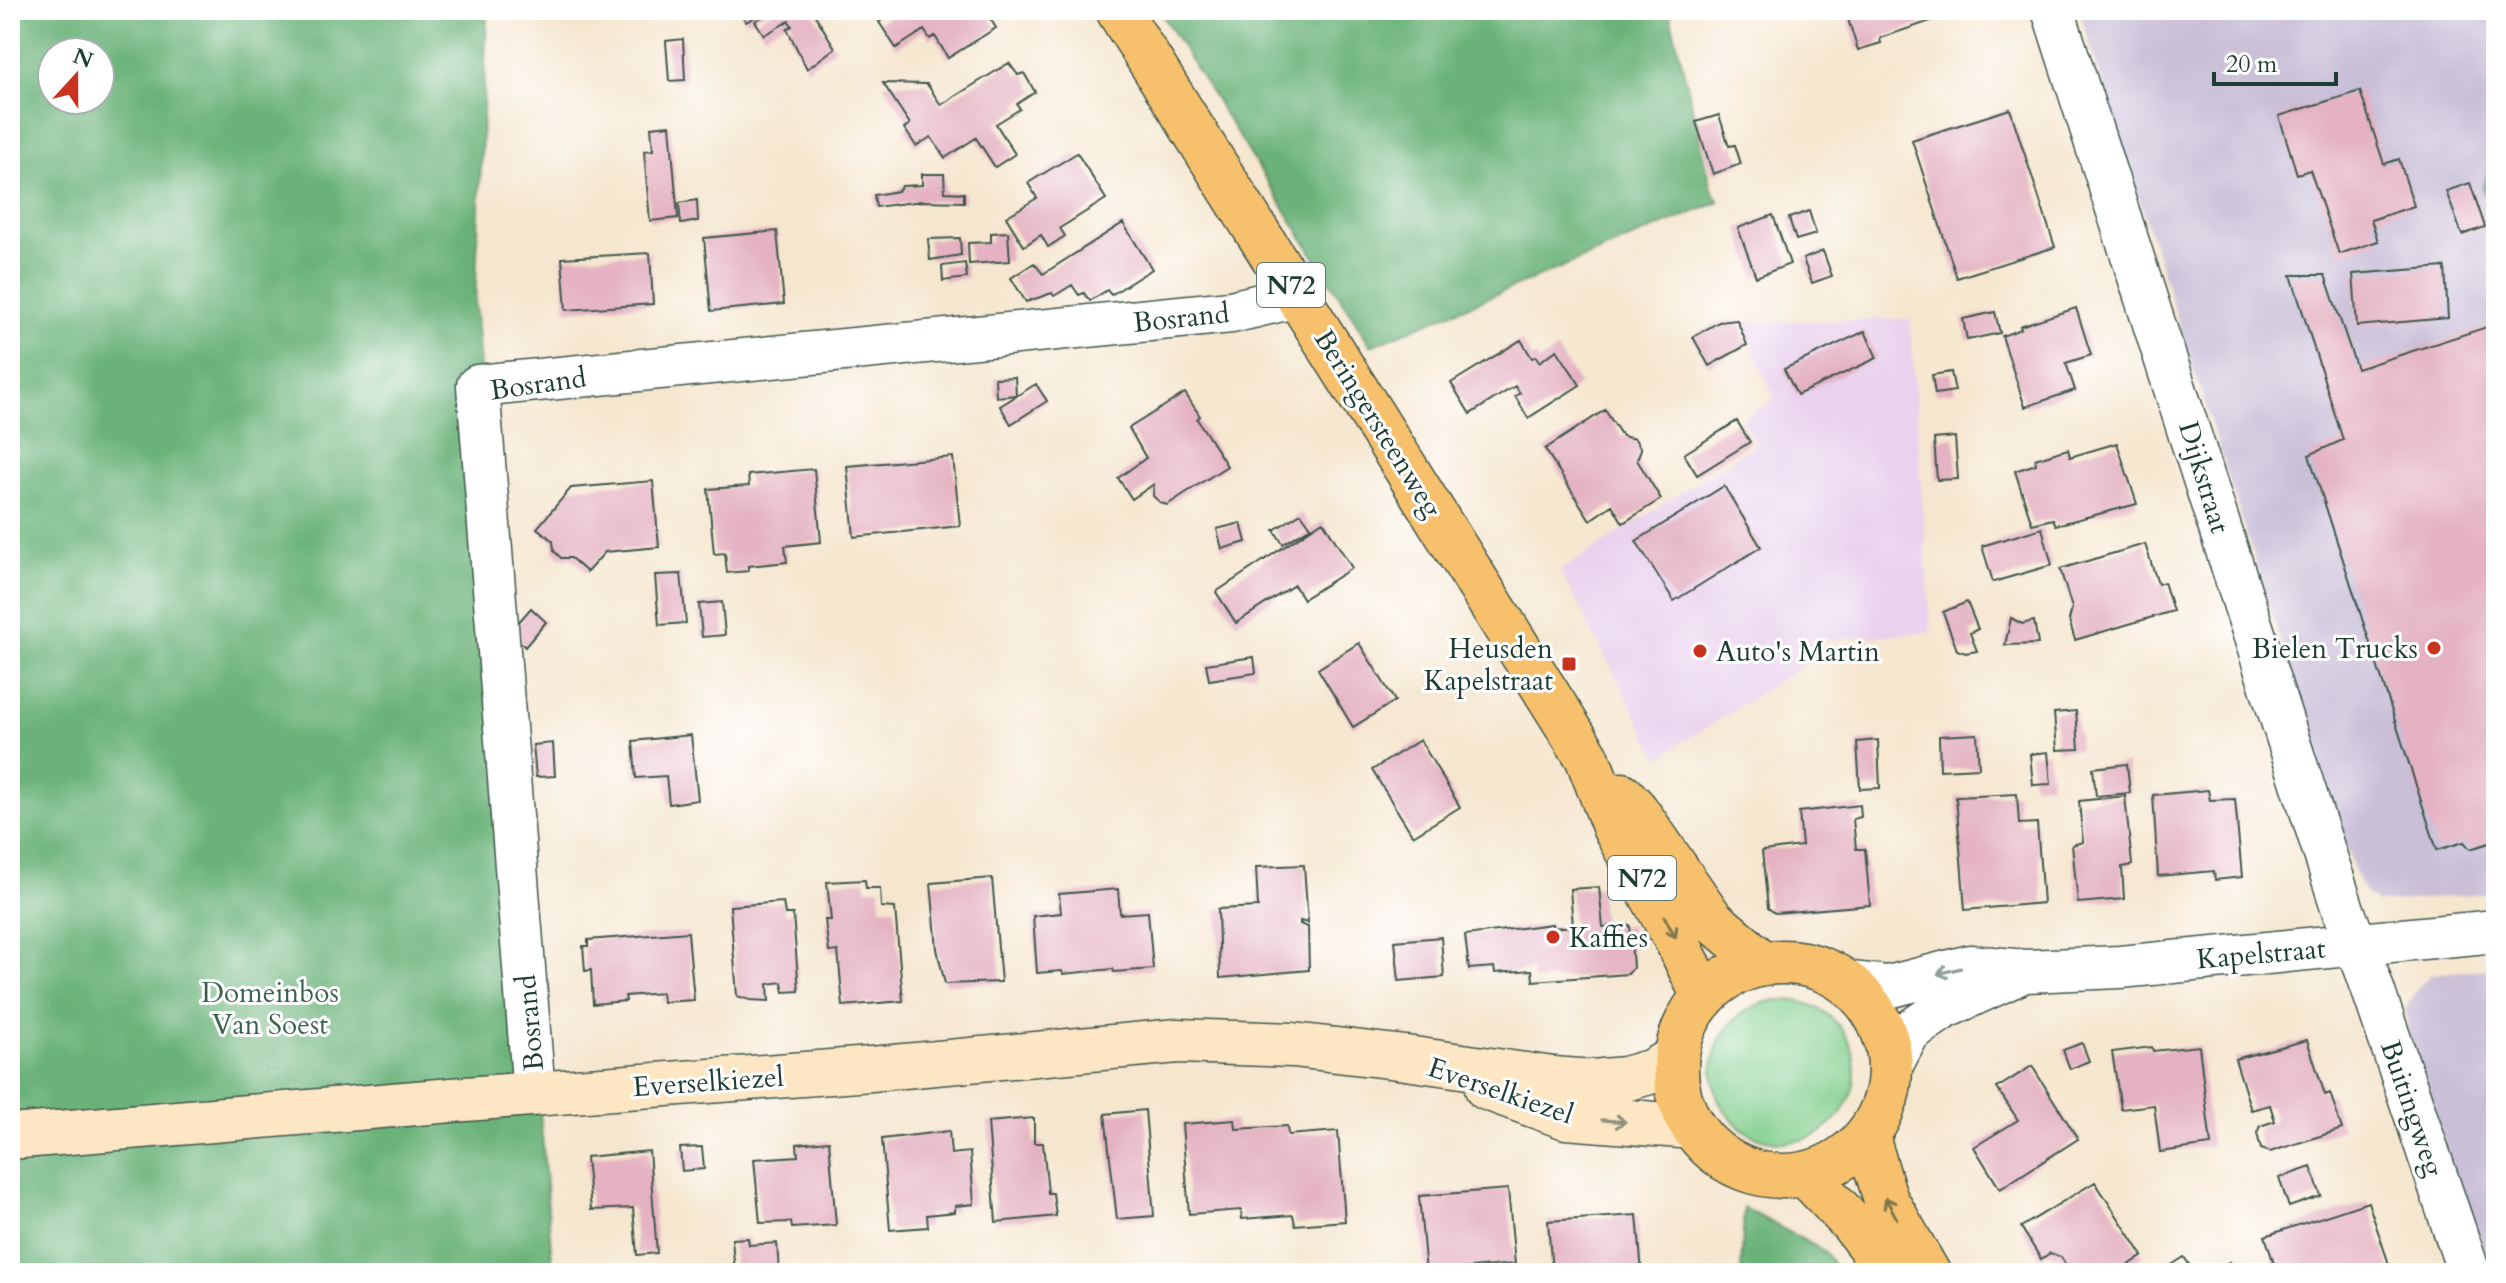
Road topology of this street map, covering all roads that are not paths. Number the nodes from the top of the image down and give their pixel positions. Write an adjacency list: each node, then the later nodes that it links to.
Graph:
1 (1118, 10): 3 (main road, Beringersteenweg / N72)
2 (2053, 10): 6 (street, Dijkstraat)
3 (1298, 296): 4 (main road, Beringersteenweg / N72); 14 (street, Bosrand)
4 (1587, 757): 7 (main road, Beringersteenweg / N72); 10 (main road, Beringersteenweg / N72, one-way to 10)
5 (2496, 931): 6 (street, Kapelstraat)
6 (2357, 944): 8 (street, Kapelstraat); 21 (street, Buitingweg)
7 (1764, 964): 9 (main road); 10 (main road)
8 (2026, 971): 9 (street, Kapelstraat, one-way to 9); 13 (street, Kapelstraat)
9 (1845, 982): 13 (main road)
10 (1704, 997): 12 (main road)
11 (1406, 1058): 12 (street, Everselkiezel); 14 (street, Everselkiezel); 15 (street, Everselkiezel, one-way to 15)
12 (1676, 1058): 15 (main road)
13 (1891, 1066): 17 (main road)
14 (534, 1094): 16 (street, Everselkiezel)
15 (1693, 1127): 18 (main road)
16 (10, 1137)
17 (1867, 1137): 18 (main road); 20 (main road, one-way to 17)
18 (1806, 1175): 19 (main road)
19 (1890, 1273)
20 (1928, 1273)
21 (2469, 1273)

